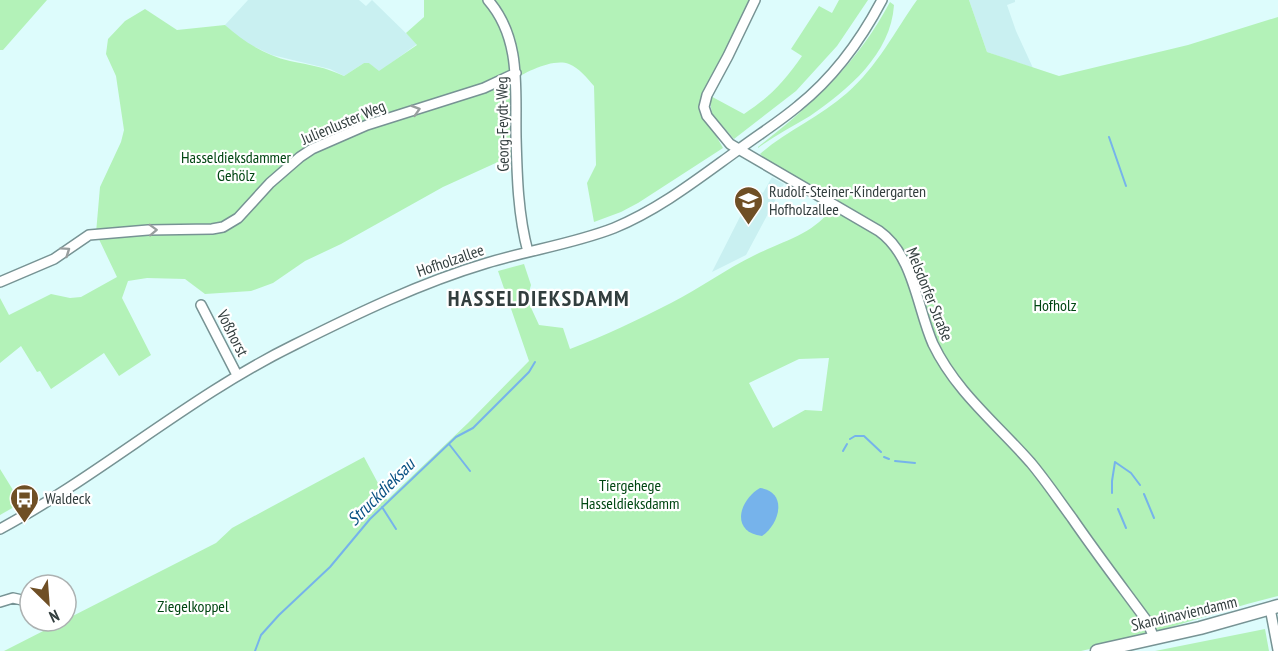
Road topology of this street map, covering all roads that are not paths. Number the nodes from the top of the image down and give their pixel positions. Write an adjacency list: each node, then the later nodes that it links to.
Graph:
1 (488, 0): 4 (street, Georg-Feydt-Weg)
2 (755, 0): 5 (street, Melsdorfer Straße)
3 (882, 0): 5 (street, Hofholzallee)
4 (516, 73): 6 (street, Georg-Feydt-Weg); 7 (street, Julienluster Weg, one-way to 4)
5 (738, 150): 6 (street, Hofholzallee); 14 (street, Melsdorfer Straße)
6 (528, 252): 9 (street, Hofholzallee)
7 (0, 282)
8 (201, 304): 9 (street, Voßhorst)
9 (237, 375): 10 (street, Hofholzallee)
10 (0, 529)
11 (18, 599): 12 (street)
12 (0, 602)
13 (1274, 607): 14 (main road, Skandinaviendamm); 15 (street)
14 (1154, 638): 16 (main road, Skandinaviendamm)
15 (1278, 650)
16 (1097, 651)

